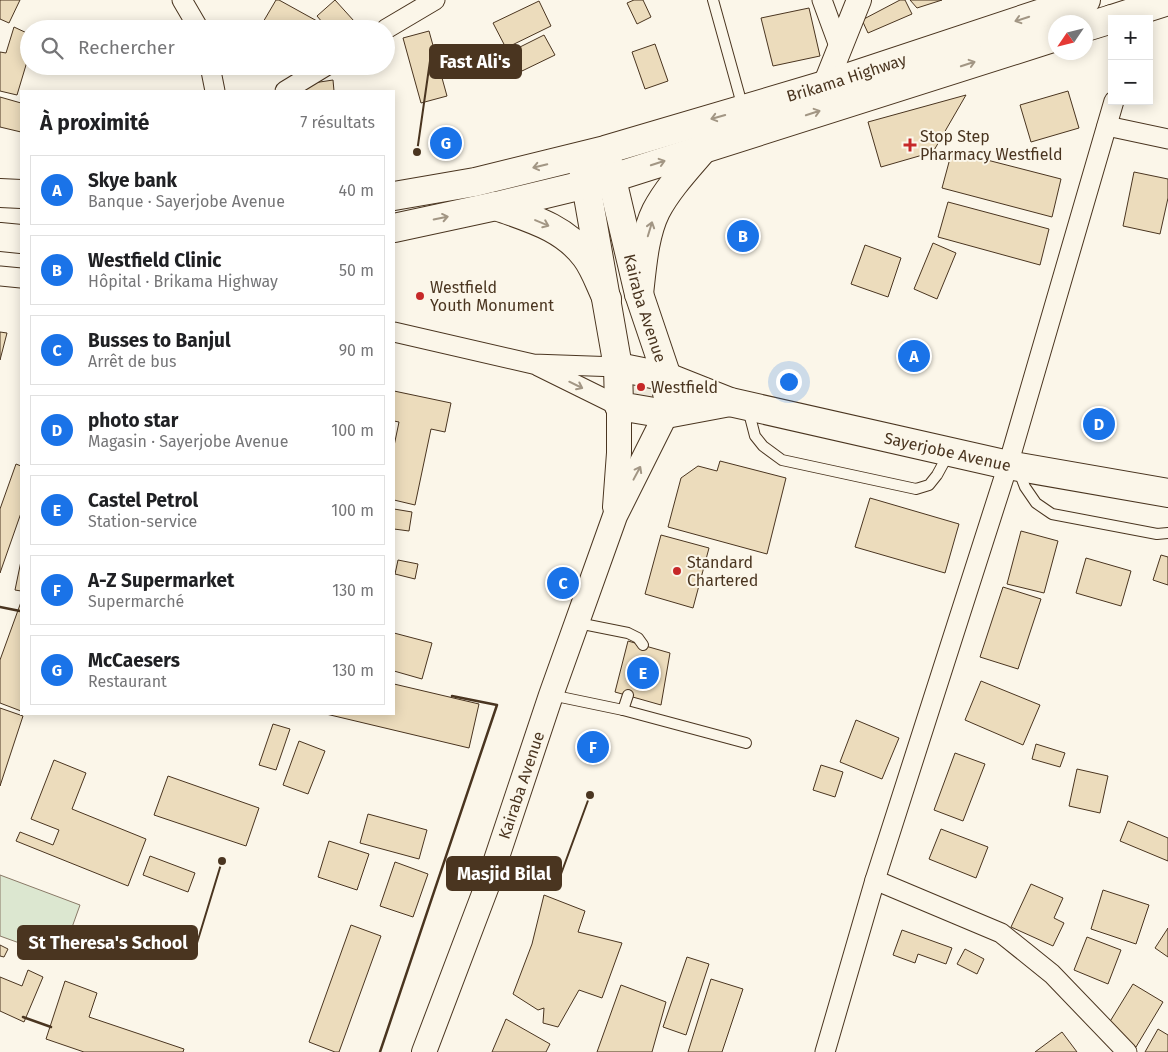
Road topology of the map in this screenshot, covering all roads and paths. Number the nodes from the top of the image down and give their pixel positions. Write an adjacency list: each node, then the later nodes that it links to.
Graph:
1 (182, 0): 10 (street)
2 (434, 0): 11 (street)
3 (713, 0): 21 (lane)
4 (822, 0): 14 (street)
5 (859, 0): 14 (street)
6 (1086, 0): 8 (main road, Brikama Highway)
7 (1168, 1): 9 (main road)
8 (1046, 6): 17 (main road, Brikama Highway, one-way to 17)
9 (1124, 14): 12 (main road)
10 (194, 20)
11 (395, 24)
12 (1093, 25)
13 (1048, 40): 24 (main road, Brikama Highway, one-way to 13)
14 (840, 49): 17 (street)
15 (212, 75): 18 (street)
16 (311, 75): 19 (street)
17 (825, 85): 21 (main road, Brikama Highway)
18 (215, 90)
19 (287, 90)
20 (1113, 105): 22 (street)
21 (743, 109): 25 (main road, Brikama Highway, one-way to 25)
22 (1107, 126): 23 (street); 46 (street)
23 (1168, 139)
24 (705, 147): 26 (main road, Brikama Highway, one-way to 24); 36 (main road, one-way to 24)
25 (593, 153): 26 (main road, Kairaba Avenue); 29 (main road, Brikama Highway, one-way to 29)
26 (599, 181): 30 (main road, Brikama Highway); 36 (main road, Kairaba Avenue); 37 (main road, Kairaba Avenue)
27 (0, 193): 28 (main road)
28 (20, 194)
29 (395, 196)
30 (496, 206): 31 (main road, Brikama Highway, one-way to 30); 37 (main road, one-way to 37)
31 (395, 228)
32 (0, 237): 33 (main road)
33 (20, 239)
34 (0, 276): 35 (street)
35 (20, 278)
36 (639, 294): 41 (main road, Kairaba Avenue)
37 (607, 299): 40 (main road, Kairaba Avenue)
38 (395, 332): 39 (street)
39 (533, 364): 40 (street); 43 (street, one-way to 43)
40 (618, 367): 41 (main road, Sayerjobe Avenue); 43 (main road, Kairaba Avenue)
41 (667, 377): 42 (main road, Sayerjobe Avenue); 44 (main road, Kairaba Avenue)
42 (738, 404): 44 (main road, Sayerjobe Avenue); 45 (main road, Sayerjobe Avenue); 45 (lane)
43 (619, 406): 44 (main road, Sayerjobe Avenue); 48 (street, Kairaba Avenue)
44 (666, 414): 48 (street, Kairaba Avenue, one-way to 44)
45 (949, 452): 46 (main road, Sayerjobe Avenue)
46 (1013, 465): 47 (main road, Sayerjobe Avenue); 49 (lane); 56 (street)
47 (1168, 493)
48 (615, 516): 50 (street, Kairaba Avenue)
49 (1168, 533)
50 (578, 623): 51 (lane); 52 (street, Kairaba Avenue)
51 (643, 646)
52 (551, 695): 54 (lane); 57 (street, Kairaba Avenue)
53 (628, 696): 54 (lane)
54 (623, 710): 55 (lane)
55 (746, 743)
56 (875, 880): 58 (street); 59 (street)
57 (424, 1052)
58 (825, 1052)
59 (1127, 1052)

